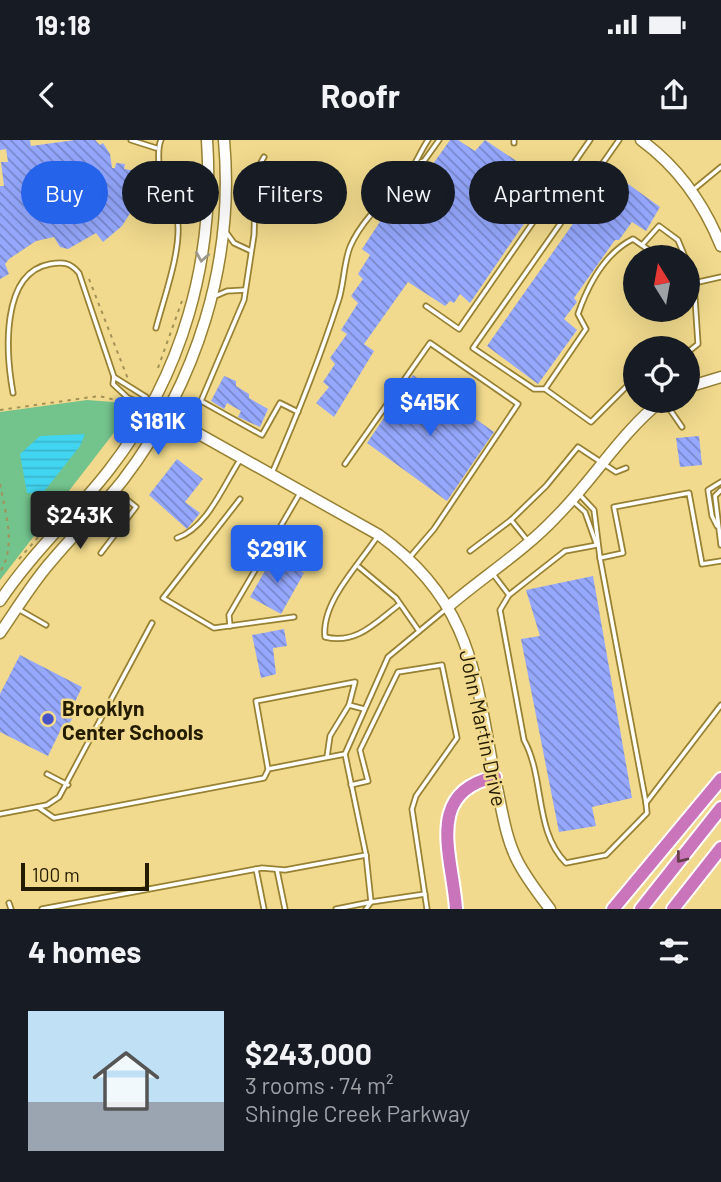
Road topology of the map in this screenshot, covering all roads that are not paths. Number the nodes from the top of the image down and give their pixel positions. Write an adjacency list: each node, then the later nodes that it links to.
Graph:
1 (131, 140): 10 (lane)
2 (160, 140): 10 (lane)
3 (206, 140): 34 (street, one-way to 34)
4 (224, 140): 17 (street)
5 (428, 140): 12 (lane)
6 (439, 140): 13 (lane)
7 (590, 140): 26 (lane)
8 (619, 140): 31 (lane)
9 (642, 140): 15 (street)
10 (156, 148): 27 (lane)
11 (264, 157): 21 (lane)
12 (416, 161)
13 (424, 161)
14 (721, 167): 15 (lane)
15 (692, 191): 20 (street)
16 (367, 224): 35 (lane)
17 (223, 225): 21 (lane); 25 (street)
18 (642, 245): 19 (lane); 31 (lane)
19 (680, 245)
20 (721, 246)
21 (251, 251): 24 (lane)
22 (721, 278): 23 (lane)
23 (700, 282)
24 (245, 290): 25 (lane); 35 (lane)
25 (211, 298): 38 (street)
26 (426, 306)
27 (156, 328)
28 (114, 377): 33 (lane); 34 (lane); 34 (lane)
29 (721, 377): 30 (street)
30 (700, 383)
31 (545, 389): 32 (lane)
32 (623, 390)
33 (13, 393)
34 (151, 407): 38 (street, John Martin Drive); 66 (street)
35 (298, 412): 44 (lane)
36 (647, 413): 42 (street)
37 (671, 413): 39 (lane)
38 (165, 416): 40 (street, John Martin Drive); 46 (street)
39 (682, 427)
40 (241, 458): 44 (street, John Martin Drive); 54 (lane)
41 (345, 464): 61 (lane)
42 (601, 464): 43 (lane); 49 (street); 51 (lane)
43 (626, 468)
44 (271, 475): 48 (street, John Martin Drive)
45 (721, 482): 52 (lane)
46 (114, 490): 59 (lane); 69 (street)
47 (721, 490): 52 (lane)
48 (301, 491): 53 (street, John Martin Drive); 73 (lane)
49 (574, 496): 55 (street); 56 (lane); 56 (lane)
50 (240, 499): 73 (lane)
51 (511, 520): 55 (lane); 58 (lane)
52 (718, 528): 57 (lane)
53 (379, 535): 61 (street, John Martin Drive); 63 (lane)
54 (177, 538)
55 (529, 543): 64 (street)
56 (597, 545): 60 (lane); 65 (lane)
57 (721, 545)
58 (470, 551)
59 (101, 553)
60 (600, 558): 62 (lane); 87 (lane)
61 (409, 559): 68 (street, John Martin Drive)
62 (721, 561)
63 (358, 567): 67 (lane); 67 (lane)
64 (492, 573): 65 (lane); 68 (street)
65 (509, 595): 87 (lane)
66 (0, 601)
67 (400, 604): 74 (lane)
68 (449, 606): 74 (lane); 83 (street, John Martin Drive)
69 (16, 608): 72 (lane); 75 (street)
70 (294, 617): 73 (lane)
71 (152, 623): 85 (lane)
72 (46, 625)
73 (230, 626)
74 (419, 631): 78 (lane)
75 (0, 633)
76 (349, 705): 78 (lane); 80 (lane); 81 (lane)
77 (721, 705): 87 (lane)
78 (364, 709): 79 (lane)
79 (345, 754): 80 (lane); 86 (lane)
80 (327, 757): 81 (lane)
81 (268, 769): 88 (lane)
82 (47, 774): 85 (lane)
83 (495, 777): 106 (highway); 107 (street, John Martin Drive)
84 (721, 779): 91 (highway)
85 (68, 785): 88 (lane)
86 (351, 785): 93 (lane); 96 (lane)
87 (646, 803)
88 (38, 807): 90 (lane)
89 (721, 808): 110 (highway, one-way to 110)
90 (0, 814)
91 (677, 831): 108 (highway); 109 (highway)
92 (721, 848): 111 (highway)
93 (366, 855): 95 (lane); 97 (lane)
94 (256, 869): 95 (lane); 100 (lane); 101 (lane)
95 (277, 869): 102 (lane)
96 (425, 894): 97 (lane); 105 (lane)
97 (371, 902): 103 (lane); 104 (lane)
98 (9, 903): 99 (lane)
99 (11, 909)
100 (42, 909)
101 (264, 909)
102 (285, 909)
103 (335, 909)
104 (366, 909)
105 (427, 909)
106 (458, 909)
107 (550, 909)
108 (612, 909)
109 (624, 909)
110 (641, 909)
111 (673, 909)

